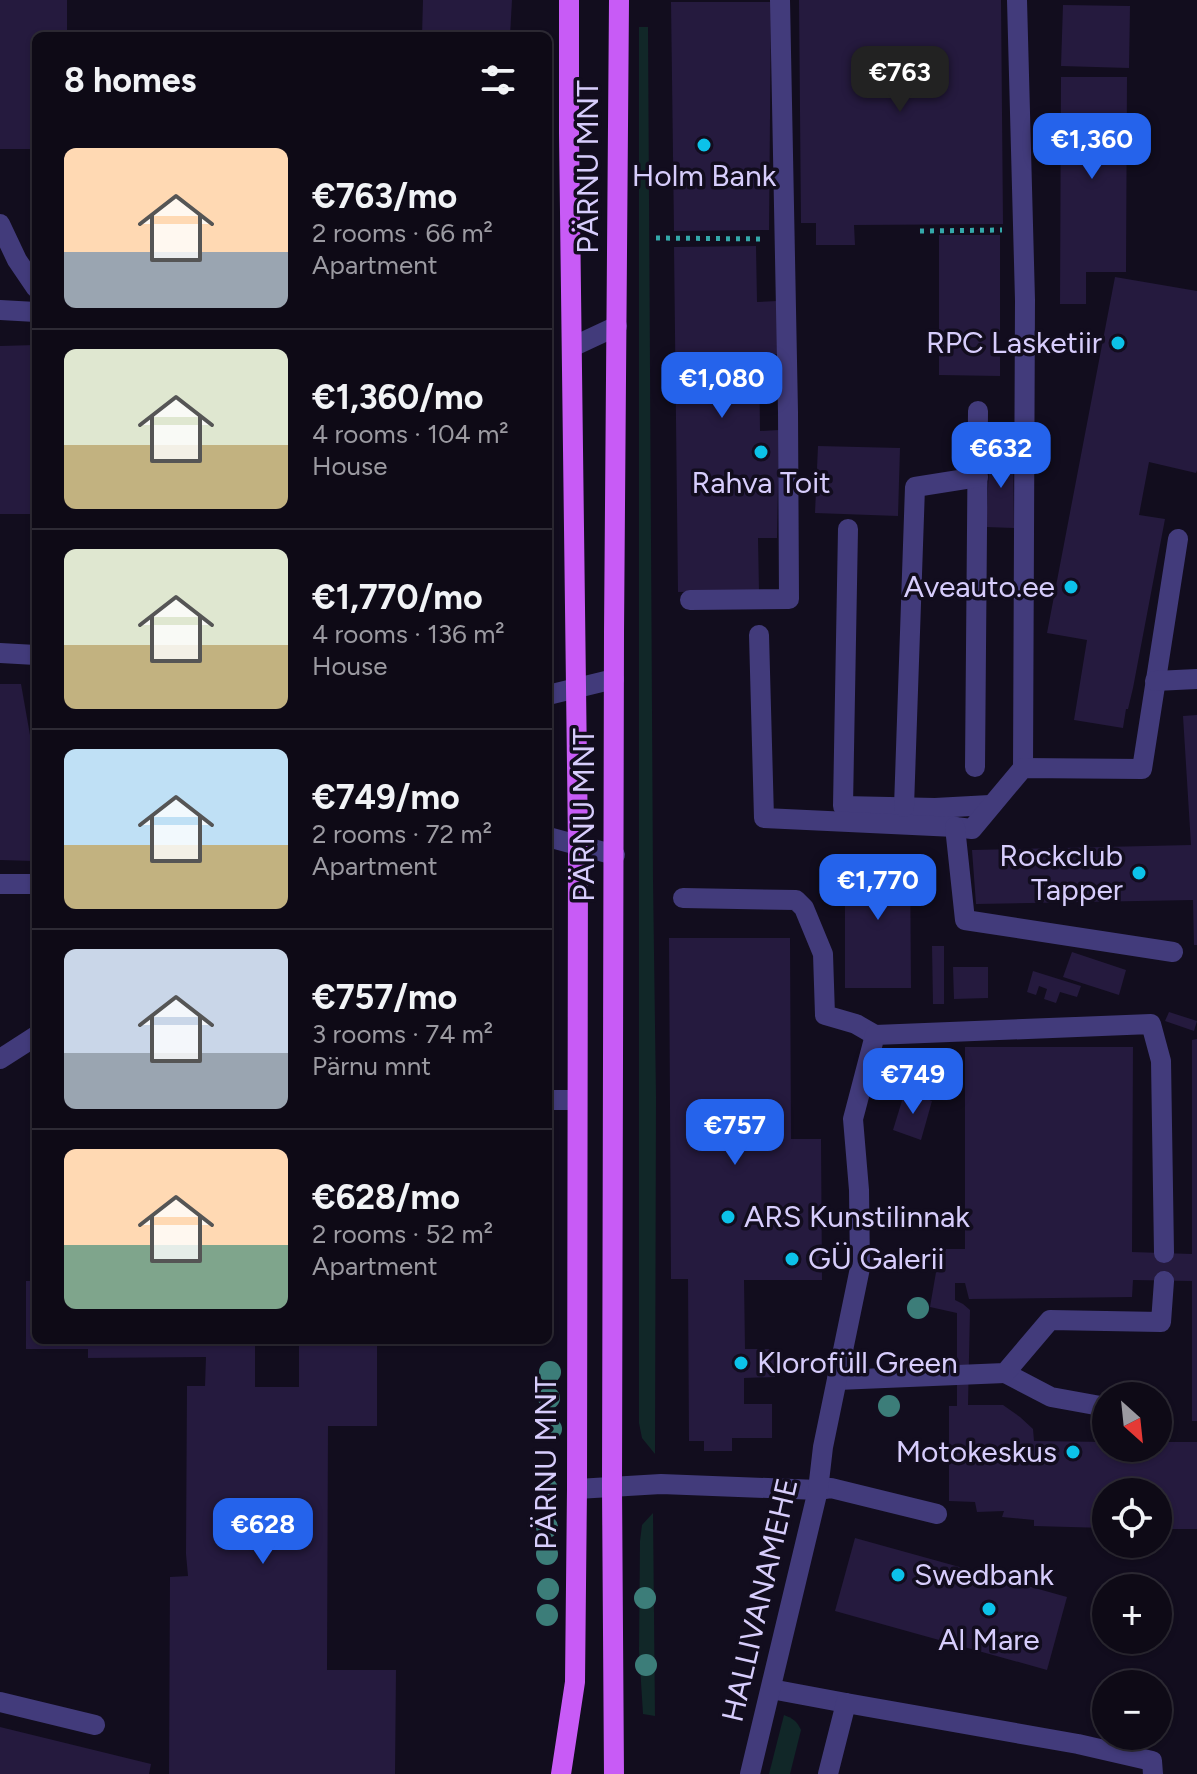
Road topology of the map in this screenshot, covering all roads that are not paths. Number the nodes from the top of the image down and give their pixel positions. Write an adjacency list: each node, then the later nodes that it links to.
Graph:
1 (569, 0): 11 (main road, PÄRNU MNT)
2 (619, 0): 10 (main road, PÄRNU MNT)
3 (780, 0): 16 (lane)
4 (1017, 0): 26 (lane)
5 (0, 224): 6 (lane)
6 (8, 262): 7 (lane)
7 (32, 284)
8 (0, 310): 9 (lane)
9 (32, 312)
10 (617, 326): 11 (lane); 20 (main road, PÄRNU MNT)
11 (572, 347): 23 (main road, PÄRNU MNT)
12 (978, 411): 13 (lane)
13 (978, 477): 25 (lane); 28 (lane)
14 (848, 529): 28 (lane)
15 (1178, 539): 22 (lane)
16 (690, 600)
17 (759, 635): 29 (lane)
18 (0, 653): 19 (lane)
19 (32, 655)
20 (614, 679): 23 (lane); 32 (main road, PÄRNU MNT)
21 (1197, 679): 22 (lane)
22 (1155, 681): 26 (lane)
23 (577, 687): 24 (lane); 31 (main road, PÄRNU MNT)
24 (552, 694)
25 (975, 767)
26 (1023, 768): 27 (lane)
27 (990, 805): 28 (lane); 29 (lane)
28 (904, 807)
29 (963, 828): 36 (lane)
30 (552, 838): 31 (lane)
31 (578, 845): 32 (lane); 41 (main road, PÄRNU MNT)
32 (615, 855): 47 (main road, PÄRNU MNT)
33 (0, 884): 34 (lane)
34 (32, 884)
35 (683, 898): 37 (lane)
36 (1173, 952)
37 (875, 1035): 42 (lane); 45 (lane, HALLIVANAMEHE)
38 (32, 1039): 39 (lane)
39 (0, 1059)
40 (552, 1100): 41 (lane)
41 (577, 1100): 48 (main road, PÄRNU MNT)
42 (1164, 1253)
43 (1164, 1281): 44 (lane)
44 (1005, 1373): 45 (lane); 46 (lane)
45 (837, 1380): 49 (lane, HALLIVANAMEHE)
46 (1092, 1404)
47 (612, 1488): 48 (lane); 49 (lane); 56 (main road, PÄRNU MNT)
48 (577, 1489): 55 (main road, PÄRNU MNT)
49 (818, 1490): 50 (lane); 51 (lane, HALLIVANAMEHE)
50 (937, 1514)
51 (771, 1689): 53 (lane); 57 (lane, HALLIVANAMEHE)
52 (0, 1702): 54 (lane)
53 (846, 1703): 58 (lane); 59 (lane)
54 (95, 1725)
55 (561, 1774)
56 (614, 1774)
57 (750, 1774)
58 (828, 1774)
59 (1153, 1774)

